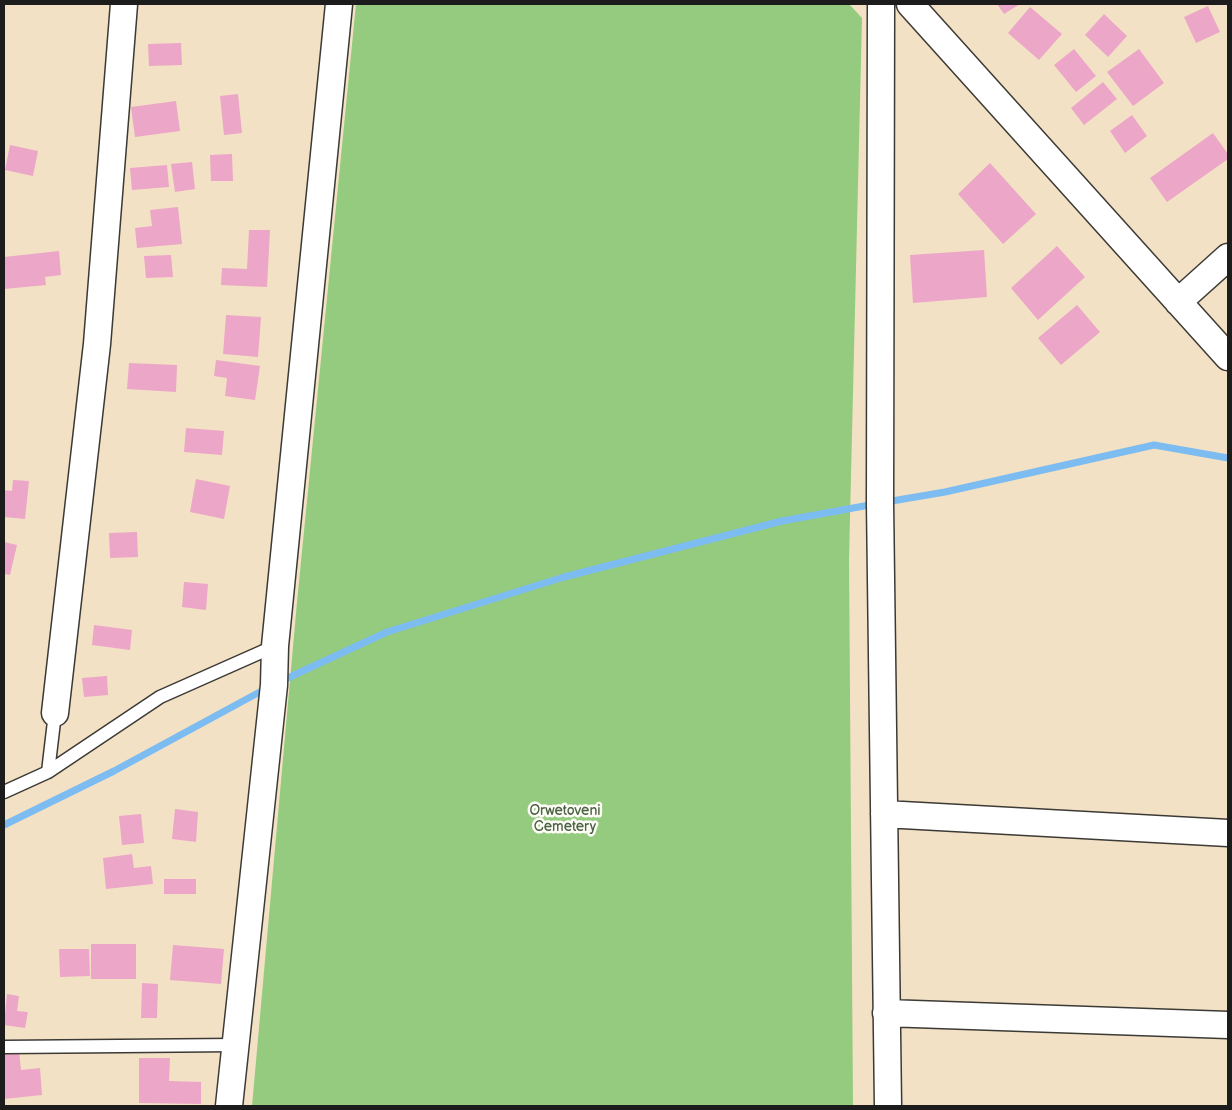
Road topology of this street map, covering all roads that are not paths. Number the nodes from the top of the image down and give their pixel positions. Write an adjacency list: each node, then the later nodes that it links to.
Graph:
1 (124, 4): 9 (street)
2 (339, 4): 8 (street)
3 (881, 4): 12 (street)
4 (910, 4): 6 (street)
5 (1228, 257): 6 (street)
6 (1178, 302): 7 (street)
7 (1228, 357)
8 (275, 646): 10 (lane); 16 (street)
9 (55, 713): 10 (lane)
10 (48, 772): 11 (lane)
11 (4, 792)
12 (884, 814): 13 (street); 14 (street)
13 (1228, 832)
14 (886, 1013): 15 (street); 19 (street)
15 (1228, 1025)
16 (236, 1045): 17 (lane); 18 (street)
17 (4, 1047)
18 (230, 1106)
19 (888, 1106)

